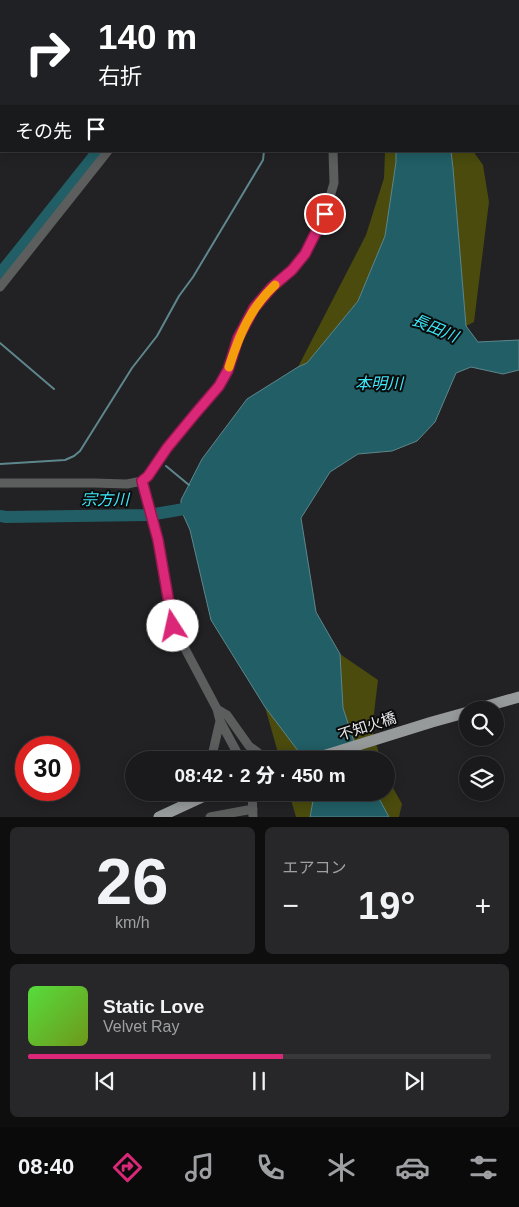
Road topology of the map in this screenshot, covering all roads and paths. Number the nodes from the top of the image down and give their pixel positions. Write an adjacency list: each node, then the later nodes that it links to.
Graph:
1 (107, 152): 3 (street)
2 (333, 152): 4 (street)
3 (0, 287)
4 (142, 481): 5 (street); 8 (street)
5 (0, 483)
6 (519, 697): 7 (main road)
7 (504, 701)
8 (217, 709): 10 (street); 13 (street)
9 (459, 714): 14 (main road, 不知火橋)
10 (220, 721): 11 (street); 12 (street)
11 (213, 751)
12 (236, 751)
13 (256, 751)
14 (339, 751)
15 (194, 801): 17 (main road)
16 (253, 813): 18 (street)
17 (159, 817)
18 (210, 817)

